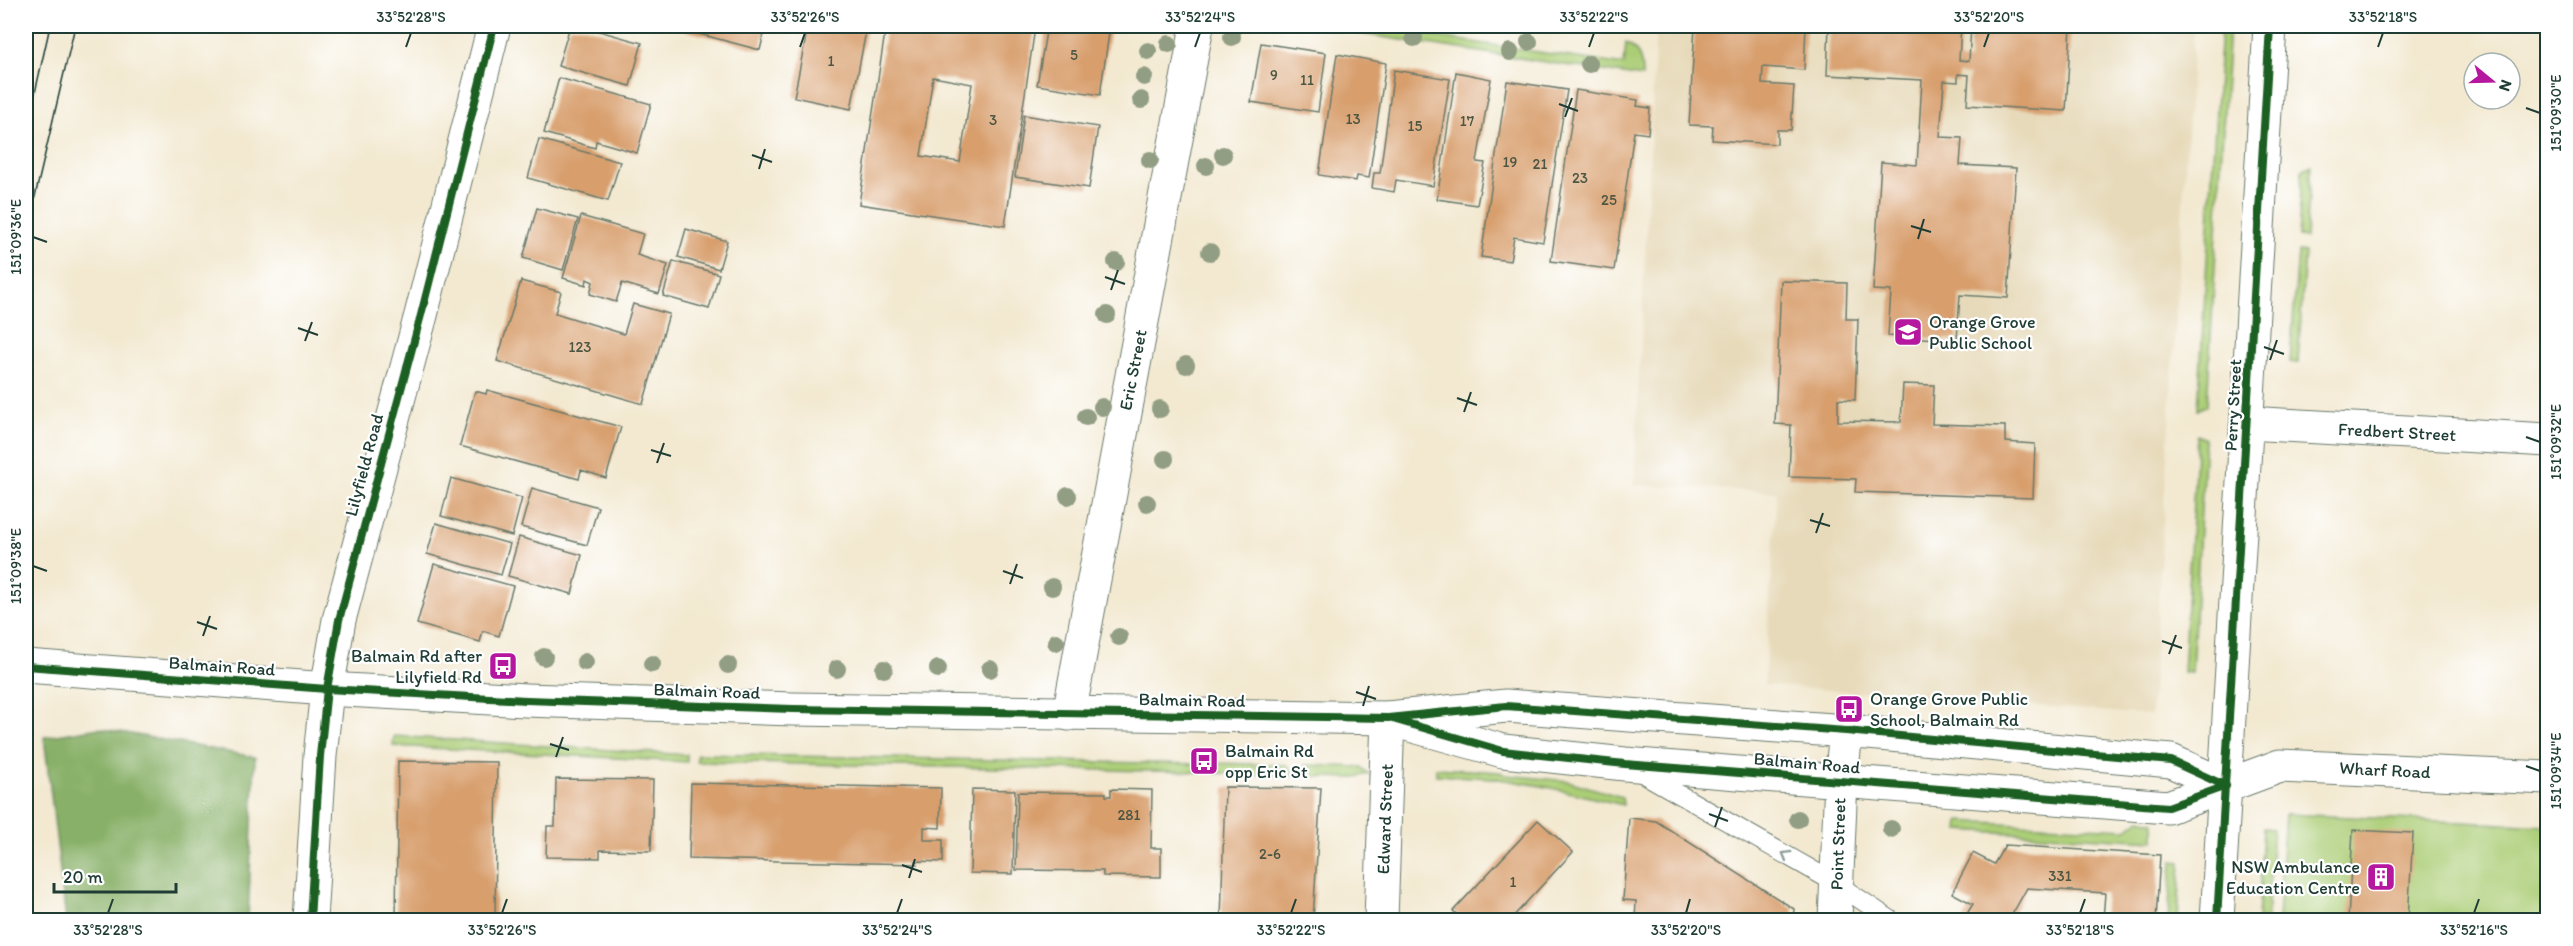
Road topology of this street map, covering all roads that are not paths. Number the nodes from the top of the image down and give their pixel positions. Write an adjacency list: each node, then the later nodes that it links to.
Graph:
1 (494, 26): 7 (main road, Lilyfield Road)
2 (1197, 26): 8 (main road, Eric Street)
3 (2270, 26): 4 (main road, Perry Street)
4 (2247, 423): 5 (main road, Fredbert Street); 14 (main road, Perry Street)
5 (2547, 440)
6 (40, 667): 7 (main road, Balmain Road)
7 (327, 689): 8 (main road, Balmain Road); 16 (main road, Lilyfield Road)
8 (1069, 714): 9 (main road, Balmain Road)
9 (1388, 718): 10 (main road, Balmain Road); 11 (main road, Balmain Road); 17 (main road, Edward Street)
10 (1846, 731): 13 (main road, Point Street); 14 (main road, Balmain Road)
11 (1625, 764): 13 (main road, Balmain Road); 15 (lane, one-way to 11)
12 (2547, 778): 14 (main road, Wharf Road)
13 (1841, 780): 14 (main road, Balmain Road); 15 (main road, Point Street)
14 (2226, 786): 20 (main road)
15 (1837, 884): 18 (main road, Point Street); 19 (lane)
16 (310, 921)
17 (1381, 921)
18 (1835, 921)
19 (1891, 921)
20 (2217, 921)

